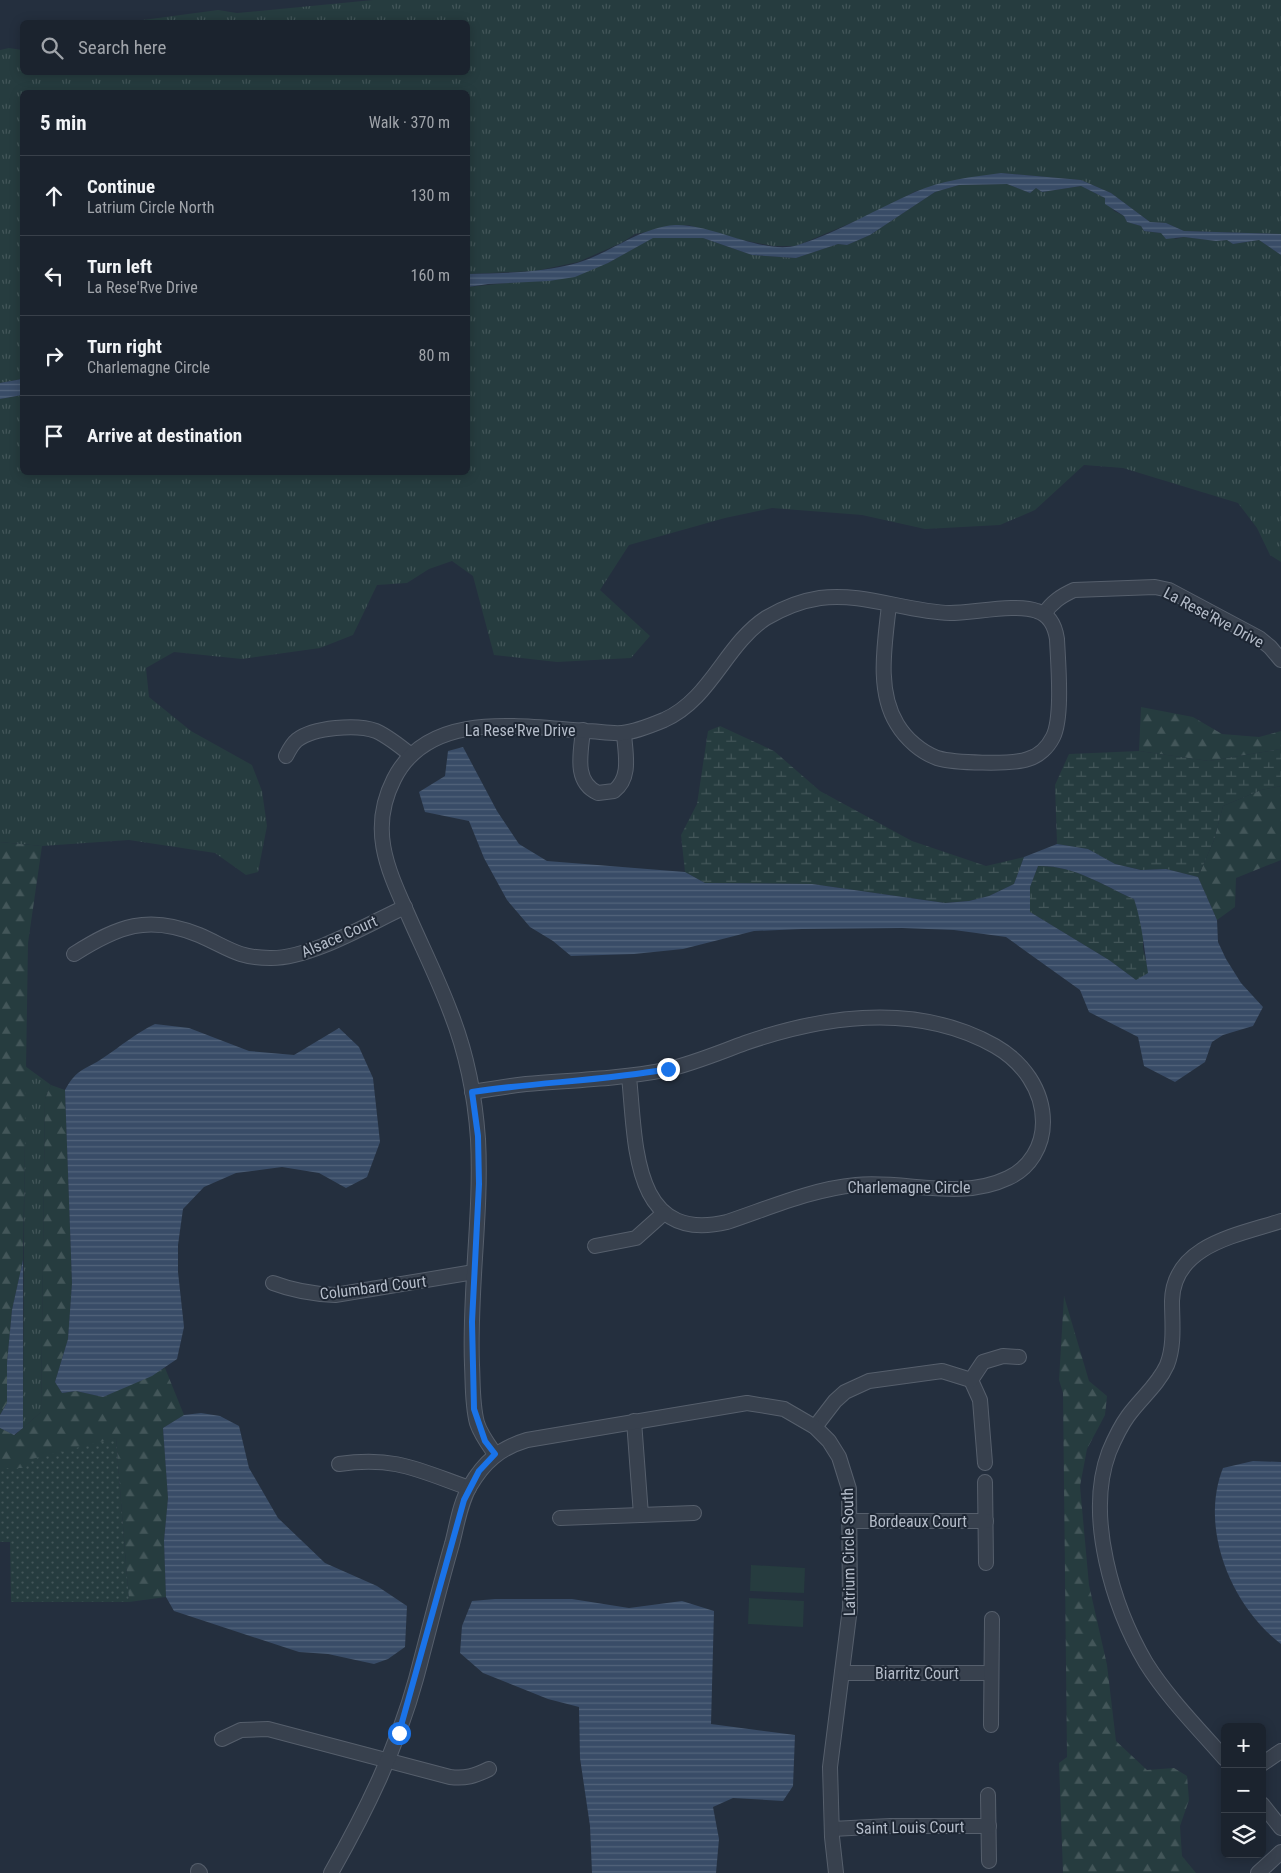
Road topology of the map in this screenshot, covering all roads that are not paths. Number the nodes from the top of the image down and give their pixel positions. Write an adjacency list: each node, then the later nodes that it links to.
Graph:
1 (889, 605): 2 (street, La Rese'Rve Drive); 2 (street); 5 (street, La Rese'Rve Drive)
2 (1044, 614): 3 (street, La Rese'Rve Drive)
3 (1281, 660)
4 (582, 730): 5 (street, La Rese'Rve Drive); 5 (street); 6 (street, La Rese'Rve Drive)
5 (624, 733)
6 (411, 755): 7 (street); 8 (street, La Rese'Rve Drive)
7 (286, 756)
8 (405, 907): 9 (street, Alsace Court); 11 (street, La Rese'Rve Drive)
9 (74, 954)
10 (629, 1077): 11 (street, Charlemagne Circle); 12 (street, Charlemagne Circle); 12 (street, Charlemagne Circle)
11 (472, 1092): 15 (street, La Rese'Rve Drive)
12 (664, 1213): 14 (street)
13 (1281, 1221): 38 (street)
14 (595, 1246)
15 (474, 1272): 16 (street, Columbard Court); 21 (street, La Rese'Rve Drive)
16 (273, 1283)
17 (1019, 1357): 18 (street)
18 (971, 1380): 20 (street); 22 (street)
19 (634, 1420): 20 (street, Latrium Circle South); 21 (street, Latrium Circle South); 27 (street)
20 (815, 1427): 29 (street, Latrium Circle South)
21 (495, 1454): 25 (street)
22 (985, 1463)
23 (340, 1464): 25 (street)
24 (985, 1482): 30 (street, Bordeaux Court)
25 (469, 1488): 40 (street)
26 (694, 1512): 27 (street)
27 (641, 1515): 28 (street)
28 (560, 1518)
29 (851, 1521): 30 (street, Bordeaux Court); 33 (street, Latrium Circle South)
30 (986, 1521): 31 (street, Bordeaux Court)
31 (986, 1563)
32 (992, 1619): 34 (street)
33 (842, 1673): 34 (street, Biarritz Court); 46 (street, Latrium Circle South)
34 (991, 1674): 35 (street)
35 (991, 1725)
36 (222, 1739): 40 (street)
37 (1281, 1751): 39 (street)
38 (1221, 1754)
39 (1266, 1761)
40 (388, 1762): 41 (street); 49 (street)
41 (489, 1769)
42 (988, 1795): 44 (street)
43 (1266, 1809): 45 (street)
44 (989, 1826): 46 (street, Saint Louis Court); 48 (street)
45 (1281, 1828)
46 (832, 1829): 50 (street, Latrium Circle South)
47 (1281, 1852): 51 (street)
48 (989, 1860)
49 (331, 1873)
50 (836, 1873)
51 (1258, 1873)

